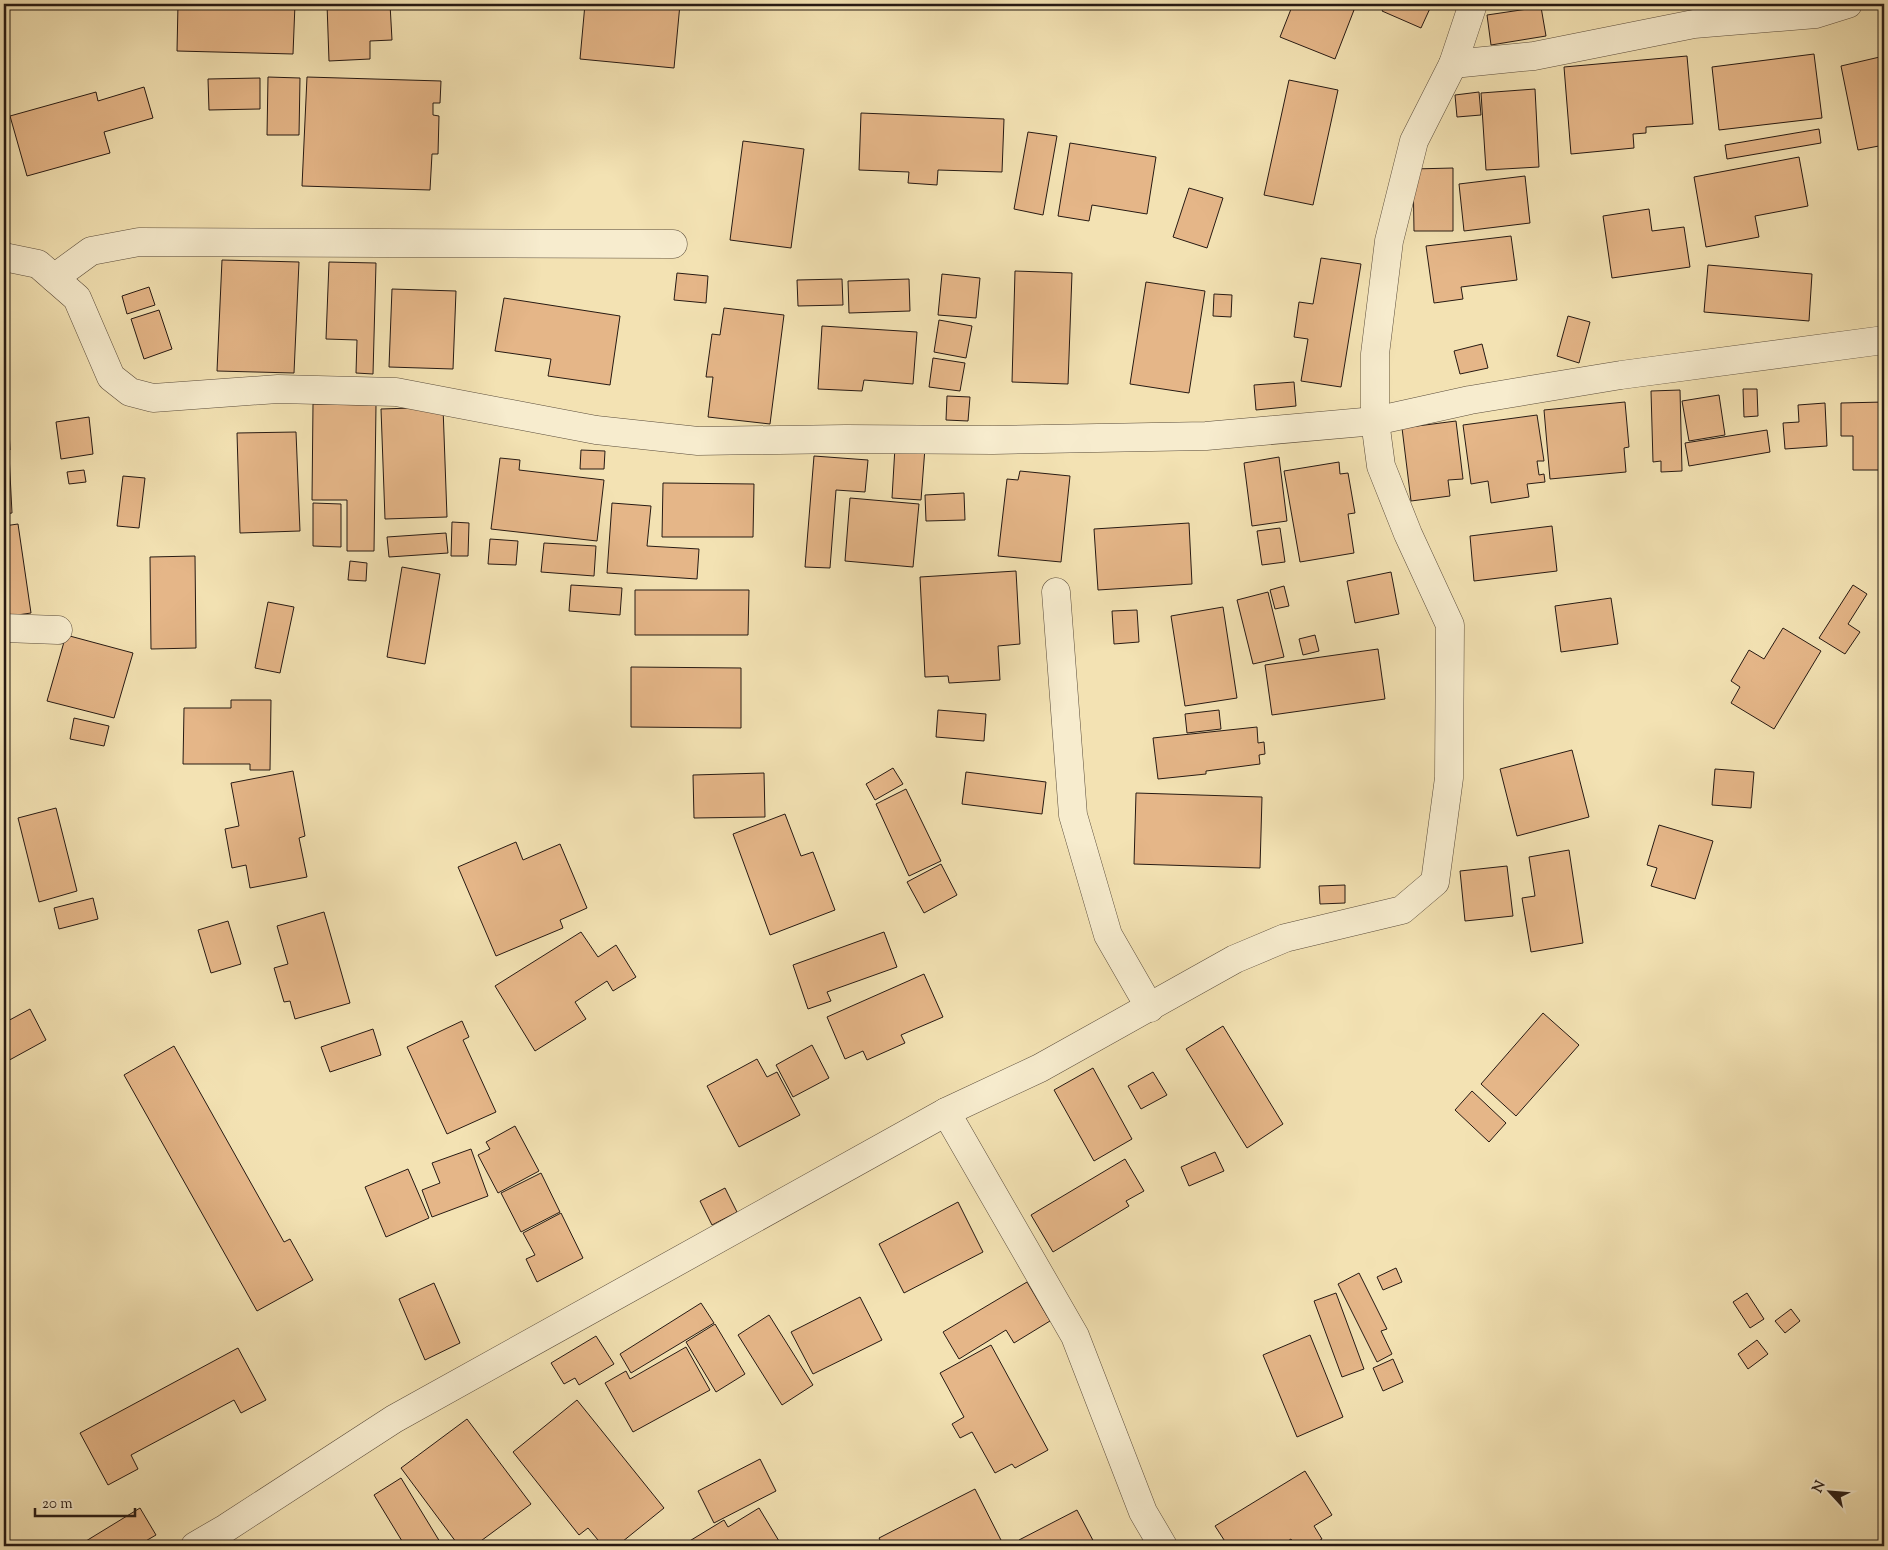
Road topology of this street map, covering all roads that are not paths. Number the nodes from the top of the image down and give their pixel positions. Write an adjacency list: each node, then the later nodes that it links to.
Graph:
1 (1473, 4): 3 (street)
2 (1848, 4): 3 (street)
3 (1453, 64): 8 (street)
4 (673, 244): 6 (street)
5 (4, 257): 6 (street)
6 (54, 278): 8 (street)
7 (1884, 340): 8 (street)
8 (1375, 422): 12 (street)
9 (1056, 592): 12 (street)
10 (4, 628): 11 (street)
11 (58, 630)
12 (1150, 1008): 13 (street)
13 (946, 1112): 14 (street); 16 (street)
14 (232, 1537): 15 (street)
15 (195, 1546)
16 (1163, 1546)

